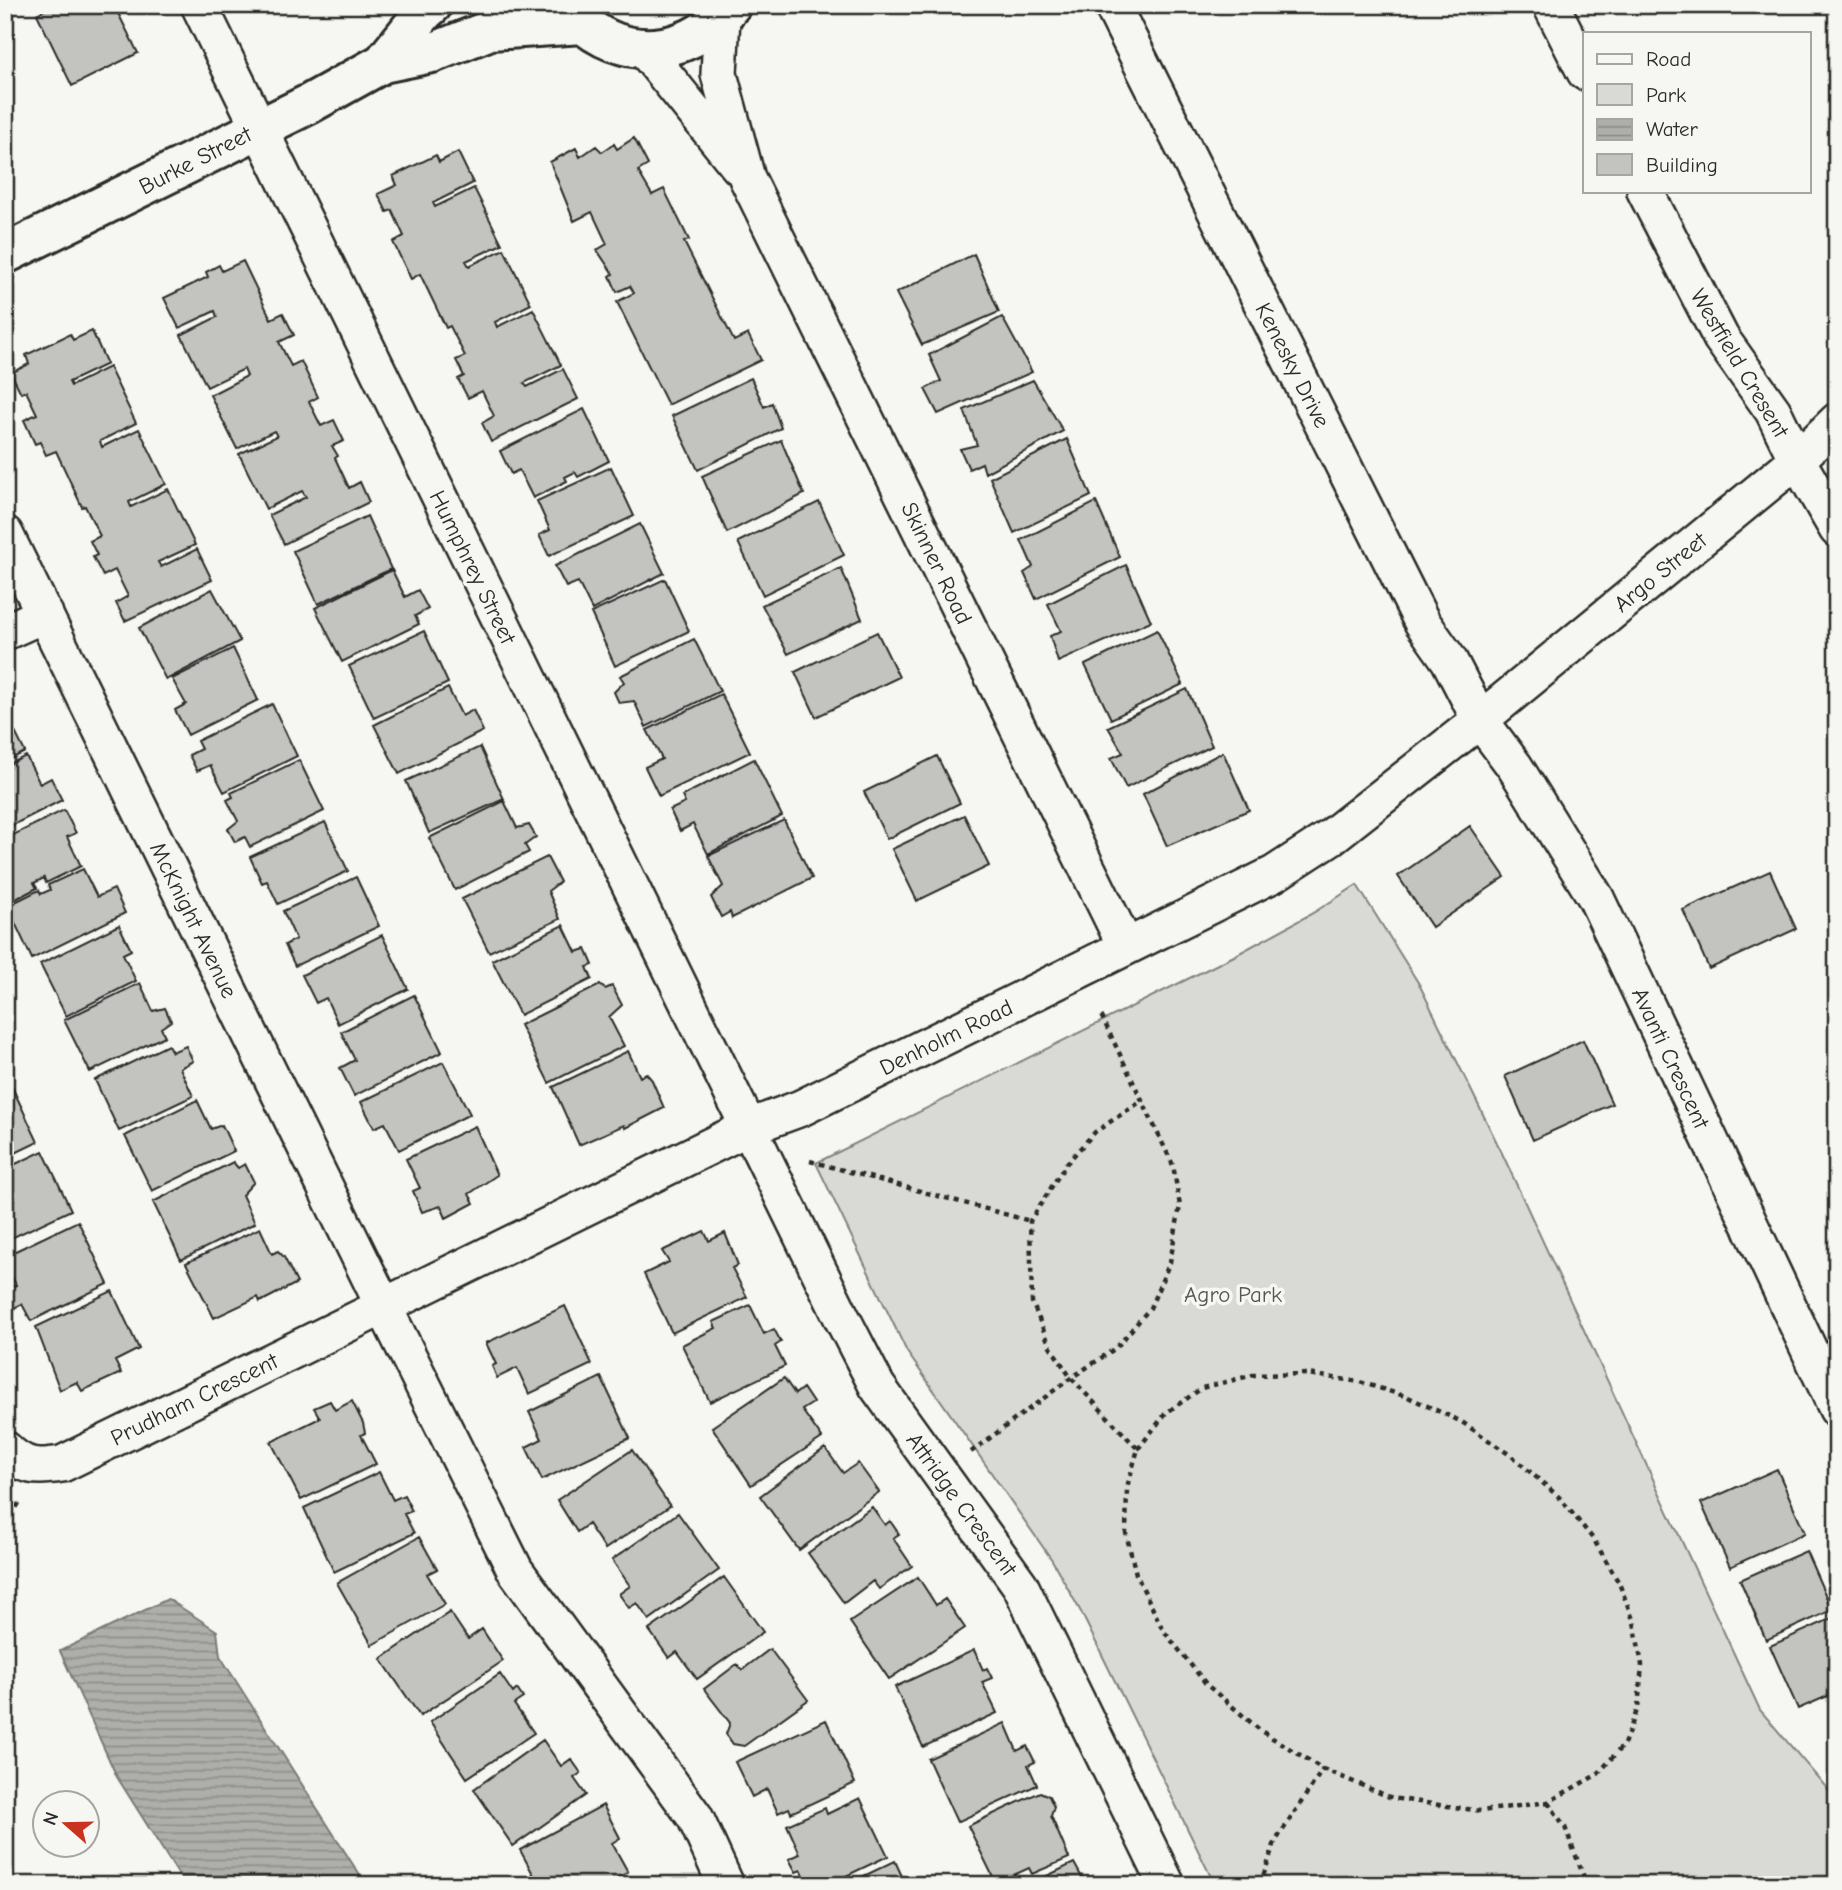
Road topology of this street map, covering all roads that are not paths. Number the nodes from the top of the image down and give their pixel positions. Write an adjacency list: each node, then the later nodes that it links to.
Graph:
1 (199, 5): 10 (street, Humphrey Street)
2 (432, 5): 8 (street, Burke Street)
3 (1112, 5): 20 (street, Kenesky Drive)
4 (1551, 5): 9 (street)
5 (727, 11): 7 (street); 11 (street, Skinner Road)
6 (576, 15): 7 (street); 8 (street, Burke Street)
7 (643, 48): 11 (street, Skinner Road)
8 (383, 63): 10 (street, Burke Street)
9 (1583, 68)
10 (259, 128): 13 (street, Burke Street); 22 (street, Humphrey Street)
11 (747, 178): 21 (street, Skinner Road)
12 (1647, 192): 15 (street, Westfield Cresent)
13 (5, 254)
14 (1837, 421): 15 (street, Argo Street)
15 (1797, 460): 16 (street); 20 (street, Argo Street)
16 (1837, 529)
17 (5, 534): 18 (street, McKnight Avenue)
18 (45, 614): 19 (street); 23 (street, McKnight Avenue)
19 (5, 632)
20 (1480, 720): 21 (street, Denholm Road); 24 (street, Avanti Crescent)
21 (1126, 947): 22 (street, Denholm Road)
22 (747, 1128): 23 (street, Denholm Road); 27 (street, Attridge Crescent)
23 (383, 1305): 25 (street, Prudham Crescent); 26 (street)
24 (1837, 1409)
25 (5, 1449)
26 (726, 1885)
27 (1167, 1885)

